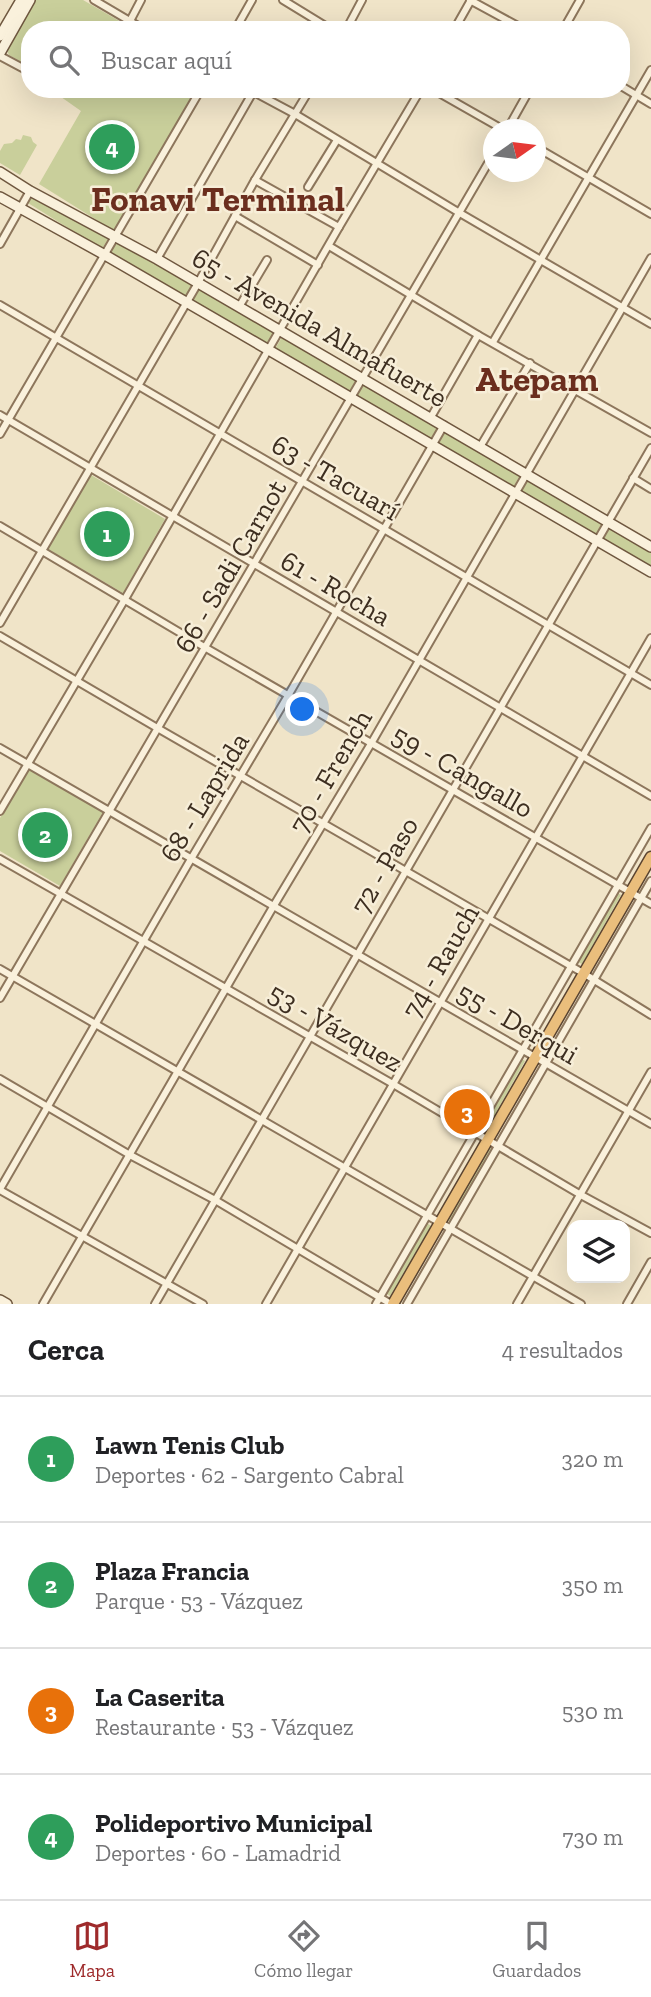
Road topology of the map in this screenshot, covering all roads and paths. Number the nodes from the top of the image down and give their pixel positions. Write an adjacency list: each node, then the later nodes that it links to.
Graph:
1 (21, 0): 18 (main road)
2 (30, 0): 19 (main road)
3 (94, 0): 11 (street)
4 (141, 0): 11 (street)
5 (252, 0): 12 (street)
6 (283, 0): 13 (street)
7 (362, 0): 14 (street)
8 (471, 0): 15 (street); 16 (street)
9 (571, 0): 10 (street)
10 (579, 2): 17 (street)
11 (130, 21)
12 (240, 21)
13 (317, 21)
14 (351, 21)
15 (459, 21)
16 (509, 21)
17 (568, 21)
18 (0, 36)
19 (0, 54): 20 (street)
20 (21, 67)
21 (651, 70): 23 (street)
22 (630, 91): 23 (street)
23 (636, 95): 31 (street); 40 (street)
24 (196, 98): 50 (street)
25 (247, 98): 55 (street)
26 (264, 98): 32 (street)
27 (305, 98): 32 (street)
28 (416, 98): 37 (street)
29 (448, 98): 33 (street)
30 (525, 98): 34 (street)
31 (651, 104)
32 (295, 114): 35 (street); 41 (street)
33 (485, 119)
34 (512, 119)
35 (337, 140): 37 (street); 42 (street)
36 (546, 153): 40 (street)
37 (378, 164): 46 (street); 49 (street)
38 (483, 171): 46 (street, 66 - Sadi Carnot)
39 (0, 172): 43 (main road, 65 - Avenida Almafuerte)
40 (589, 177): 47 (street); 57 (street)
41 (255, 180): 48 (street); 49 (street)
42 (308, 187)
43 (30, 191): 45 (street); 50 (main road, 65 - Avenida Almafuerte)
44 (0, 197): 45 (main road, 65 - Avenida Almafuerte)
45 (20, 209): 51 (street); 53 (main road, 65 - Avenida Almafuerte)
46 (458, 212): 57 (street); 60 (street, 66 - Sadi Carnot)
47 (651, 214)
48 (234, 216): 58 (street); 59 (street)
49 (339, 227): 52 (street)
50 (115, 236): 53 (street); 55 (main road, 65 - Avenida Almafuerte)
51 (0, 244)
52 (329, 246): 58 (street); 60 (street)
53 (105, 255): 61 (main road, 65 - Avenida Almafuerte); 68 (street)
54 (651, 258): 64 (street, 70 - French)
55 (157, 259): 59 (main road, 65 - Avenida Almafuerte)
56 (267, 260): 63 (street)
57 (541, 260): 64 (street); 69 (street)
58 (318, 265): 66 (street)
59 (198, 283): 61 (street); 63 (main road, 65 - Avenida Almafuerte)
60 (411, 295): 67 (street); 72 (street, 66 - Sadi Carnot)
61 (187, 302): 70 (main road, 65 - Avenida Almafuerte); 73 (street)
62 (0, 305): 68 (street, 63 - Tacuarí)
63 (239, 307): 66 (main road, 65 - Avenida Almafuerte)
64 (622, 307): 65 (street); 74 (street, 70 - French)
65 (651, 324)
66 (280, 331): 70 (street); 72 (main road, 65 - Avenida Almafuerte)
67 (478, 335): 69 (street); 77 (street)
68 (56, 337): 73 (street, 63 - Tacuarí); 78 (street)
69 (493, 342): 71 (street)
70 (269, 350): 75 (main road, 65 - Avenida Almafuerte); 82 (street)
71 (530, 363): 74 (street); 84 (street)
72 (362, 379): 75 (street, 66 - Sadi Carnot); 77 (main road, 65 - Avenida Almafuerte)
73 (138, 387): 82 (street, 63 - Tacuarí); 86 (street)
74 (575, 390): 80 (street); 87 (street, 70 - French)
75 (350, 398): 83 (main road, 65 - Avenida Almafuerte); 89 (street, 66 - Sadi Carnot)
76 (0, 415): 78 (street, 61 - Rocha)
77 (431, 417): 79 (main road, 65 - Avenida Almafuerte)
78 (8, 420): 81 (street); 86 (street, 61 - Rocha)
79 (444, 425): 83 (street, 68 - Laprida); 84 (main road, 65 - Avenida Almafuerte)
80 (651, 433)
81 (0, 434)
82 (220, 434): 89 (street, 63 - Tacuarí); 92 (street)
83 (433, 445): 91 (main road, 65 - Avenida Almafuerte); 95 (street, 68 - Laprida)
84 (480, 447): 87 (main road, 65 - Avenida Almafuerte)
85 (651, 448): 88 (street, 72 - Paso)
86 (90, 468): 92 (street, 61 - Rocha); 98 (street)
87 (526, 473): 91 (street, 70 - French); 93 (main road, 65 - Avenida Almafuerte)
88 (633, 478): 90 (street); 93 (street, 72 - Paso)
89 (302, 482): 95 (street, 63 - Tacuarí); 99 (street, 66 - Sadi Carnot)
90 (651, 489)
91 (515, 493): 96 (main road, 65 - Avenida Almafuerte); 101 (street, 70 - French)
92 (173, 517): 99 (street, 61 - Rocha); 102 (street)
93 (608, 522): 96 (street, 72 - Paso); 97 (main road, 65 - Avenida Almafuerte)
94 (0, 526): 98 (street, 59 - Cangallo)
95 (384, 530): 101 (street, 63 - Tacuarí); 103 (street, 68 - Laprida)
96 (597, 540): 100 (main road, 65 - Avenida Almafuerte); 105 (street, 72 - Paso)
97 (651, 547)
98 (42, 552): 102 (street, 59 - Cangallo); 104 (street)
99 (253, 564): 103 (street, 61 - Rocha); 108 (street, 66 - Sadi Carnot)
100 (651, 572)
101 (467, 578): 105 (street, 63 - Tacuarí); 109 (street, 70 - French)
102 (125, 599): 108 (street, 59 - Cangallo); 111 (street)
103 (337, 612): 109 (street, 61 - Rocha); 113 (street, 68 - Laprida)
104 (0, 623)
105 (548, 625): 110 (street, 63 - Tacuarí); 114 (street, 72 - Paso)
106 (0, 636): 111 (street)
107 (651, 638): 110 (street, 74 - Rauch)
108 (206, 648): 113 (street, 59 - Cangallo); 115 (street, 66 - Sadi Carnot)
109 (419, 660): 114 (street, 61 - Rocha); 116 (street, 70 - French)
110 (631, 673): 112 (street, 63 - Tacuarí); 118 (street, 74 - Rauch)
111 (77, 681): 115 (street); 119 (street)
112 (651, 685)
113 (289, 694): 116 (street, 59 - Cangallo); 120 (street, 68 - Laprida)
114 (501, 708): 118 (street, 61 - Rocha); 121 (street, 72 - Paso)
115 (159, 729): 120 (street); 124 (street, 66 - Sadi Carnot)
116 (372, 742): 121 (street, 59 - Cangallo); 125 (street, 70 - French)
117 (0, 748): 119 (street, 55 - Derqui)
118 (584, 756): 122 (street, 61 - Rocha); 127 (street, 74 - Rauch)
119 (27, 763): 123 (street); 124 (street, 55 - Derqui)
120 (241, 776): 125 (street); 130 (street, 68 - Laprida)
121 (453, 789): 127 (street, 59 - Cangallo); 131 (street, 72 - Paso)
122 (651, 796)
123 (0, 811)
124 (108, 811): 130 (street, 55 - Derqui); 135 (street, 66 - Sadi Carnot)
125 (324, 824): 131 (street); 138 (street, 70 - French)
126 (651, 828): 133 (street)
127 (536, 838): 133 (street, 59 - Cangallo); 139 (street, 74 - Rauch)
128 (651, 857): 134 (highway)
129 (0, 859): 135 (street, 53 - Vázquez)
130 (191, 859): 138 (street, 55 - Derqui); 140 (street, 68 - Laprida)
131 (405, 871): 139 (street); 141 (street, 72 - Paso)
132 (651, 881): 136 (street)
133 (617, 884): 134 (street, 59 - Cangallo); 142 (street)
134 (631, 893): 136 (street, 59 - Cangallo); 144 (highway)
135 (61, 894): 140 (street, 53 - Vázquez); 145 (street, 66 - Sadi Carnot)
136 (641, 898): 137 (street, 59 - Cangallo); 146 (street)
137 (651, 904)
138 (273, 907): 141 (street, 55 - Derqui); 147 (street, 70 - French)
139 (488, 920): 142 (street); 149 (street, 74 - Rauch)
140 (144, 941): 147 (street, 53 - Vázquez); 151 (street, 68 - Laprida)
141 (357, 954): 149 (street, 55 - Derqui); 152 (street, 72 - Paso)
142 (570, 966): 144 (street); 153 (street)
143 (0, 969): 145 (street)
144 (583, 973): 146 (street); 154 (highway)
145 (13, 976): 148 (street, 66 - Sadi Carnot); 151 (street)
146 (593, 979): 150 (street); 155 (street)
147 (226, 989): 152 (street, 53 - Vázquez); 156 (street, 70 - French)
148 (0, 999)
149 (440, 1002): 153 (street, 55 - Derqui); 159 (street, 74 - Rauch)
150 (651, 1015)
151 (95, 1024): 156 (street); 160 (street, 68 - Laprida)
152 (311, 1036): 159 (street, 53 - Vázquez); 162 (street, 72 - Paso)
153 (522, 1050): 154 (street, 55 - Derqui); 164 (street)
154 (535, 1057): 155 (street, 55 - Derqui); 165 (highway)
155 (545, 1064): 161 (street, 55 - Derqui); 166 (street)
156 (178, 1071): 162 (street); 167 (street, 70 - French)
157 (651, 1072): 161 (street)
158 (0, 1079): 160 (street)
159 (393, 1084): 164 (street, 53 - Vázquez); 168 (street, 74 - Rauch)
160 (48, 1106): 167 (street); 169 (street, 68 - Laprida)
161 (628, 1111): 163 (street, 55 - Derqui); 170 (street)
162 (263, 1119): 168 (street); 171 (street, 72 - Paso)
163 (651, 1124)
164 (475, 1133): 165 (street, 53 - Vázquez); 172 (street)
165 (487, 1139): 166 (street, 53 - Vázquez); 173 (highway)
166 (498, 1144): 170 (street, 53 - Vázquez); 174 (street)
167 (130, 1155): 171 (street); 176 (street, 70 - French)
168 (345, 1167): 172 (street); 177 (street, 74 - Rauch)
169 (0, 1190): 176 (street)
170 (581, 1195): 175 (street, 53 - Vázquez); 179 (street)
171 (215, 1200): 177 (street); 180 (street, 72 - Paso)
172 (427, 1216): 173 (street); 182 (street)
173 (439, 1223): 174 (street); 188 (highway)
174 (450, 1228): 179 (street); 189 (street)
175 (651, 1233)
176 (82, 1237): 180 (street); 184 (street, 70 - French)
177 (297, 1250): 182 (street); 187 (street, 74 - Rauch)
178 (651, 1262): 192 (street)
179 (534, 1276): 190 (street); 191 (street)
180 (167, 1283): 185 (street, 72 - Paso); 186 (street)
181 (0, 1300): 183 (main road)
182 (378, 1301): 188 (street)
183 (7, 1304)
184 (43, 1304)
185 (155, 1304)
186 (203, 1304)
187 (266, 1304)
188 (392, 1304)
189 (407, 1304)
190 (517, 1304)
191 (581, 1304)
192 (627, 1304)

